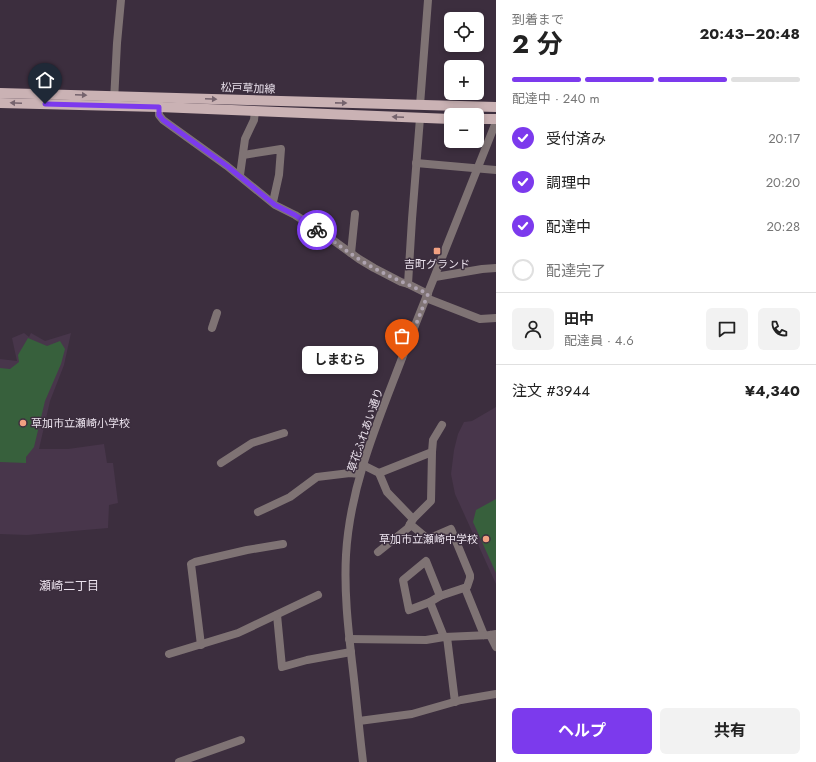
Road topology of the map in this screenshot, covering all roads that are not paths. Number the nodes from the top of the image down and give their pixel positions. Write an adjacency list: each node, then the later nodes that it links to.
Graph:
1 (121, 0): 4 (street)
2 (428, 0): 7 (street)
3 (0, 93): 4 (main road, 松戸草加線, one-way to 4)
4 (114, 101): 5 (main road, 松戸草加線, one-way to 5); 6 (main road, 松戸草加線)
5 (0, 103)
6 (159, 103): 7 (main road, 松戸草加線, one-way to 7); 9 (main road, 松戸草加線); 18 (street)
7 (420, 105): 8 (main road, 松戸草加線)
8 (496, 107)
9 (255, 111): 10 (main road, 松戸草加線, one-way to 9); 14 (street)
10 (420, 118): 11 (main road, 松戸草加線); 15 (street)
11 (444, 119)
12 (484, 120): 13 (main road)
13 (496, 121): 16 (street, 草花ふれあい通り)
14 (242, 155): 18 (street); 19 (street)
15 (416, 164): 16 (street); 24 (street)
16 (478, 168): 17 (street); 23 (street, 草花ふれあい通り)
17 (496, 170)
18 (240, 175): 19 (street)
19 (272, 202): 21 (street)
20 (355, 214): 21 (street)
21 (351, 253): 24 (street)
22 (496, 268): 23 (street)
23 (435, 277): 25 (street, 草花ふれあい通り)
24 (408, 284): 25 (street)
25 (427, 296): 27 (street); 33 (street, 草花ふれあい通り)
26 (216, 313): 28 (street)
27 (496, 318)
28 (212, 328)
29 (442, 425): 31 (street)
30 (284, 432): 32 (street)
31 (432, 452): 34 (street); 36 (street)
32 (221, 463)
33 (362, 470): 34 (street); 35 (street); 46 (street, 草花ふれあい通り)
34 (379, 473): 36 (street)
35 (258, 512)
36 (412, 521): 38 (street); 39 (street)
37 (283, 544): 47 (street)
38 (378, 552)
39 (465, 588): 41 (street); 44 (street)
40 (318, 595): 43 (street)
41 (440, 596): 42 (street); 42 (street)
42 (430, 602): 45 (street)
43 (277, 615): 47 (street); 49 (street)
44 (490, 635): 45 (street); 48 (street)
45 (446, 637): 46 (street); 52 (street)
46 (350, 639): 49 (street, 草花ふれあい通り)
47 (201, 645): 50 (street)
48 (496, 647)
49 (351, 652): 53 (street, 草花ふれあい通り)
50 (169, 654)
51 (496, 694): 52 (street)
52 (455, 702): 53 (street)
53 (359, 721): 56 (street, 草花ふれあい通り)
54 (241, 740): 55 (street)
55 (179, 762)
56 (363, 762)

